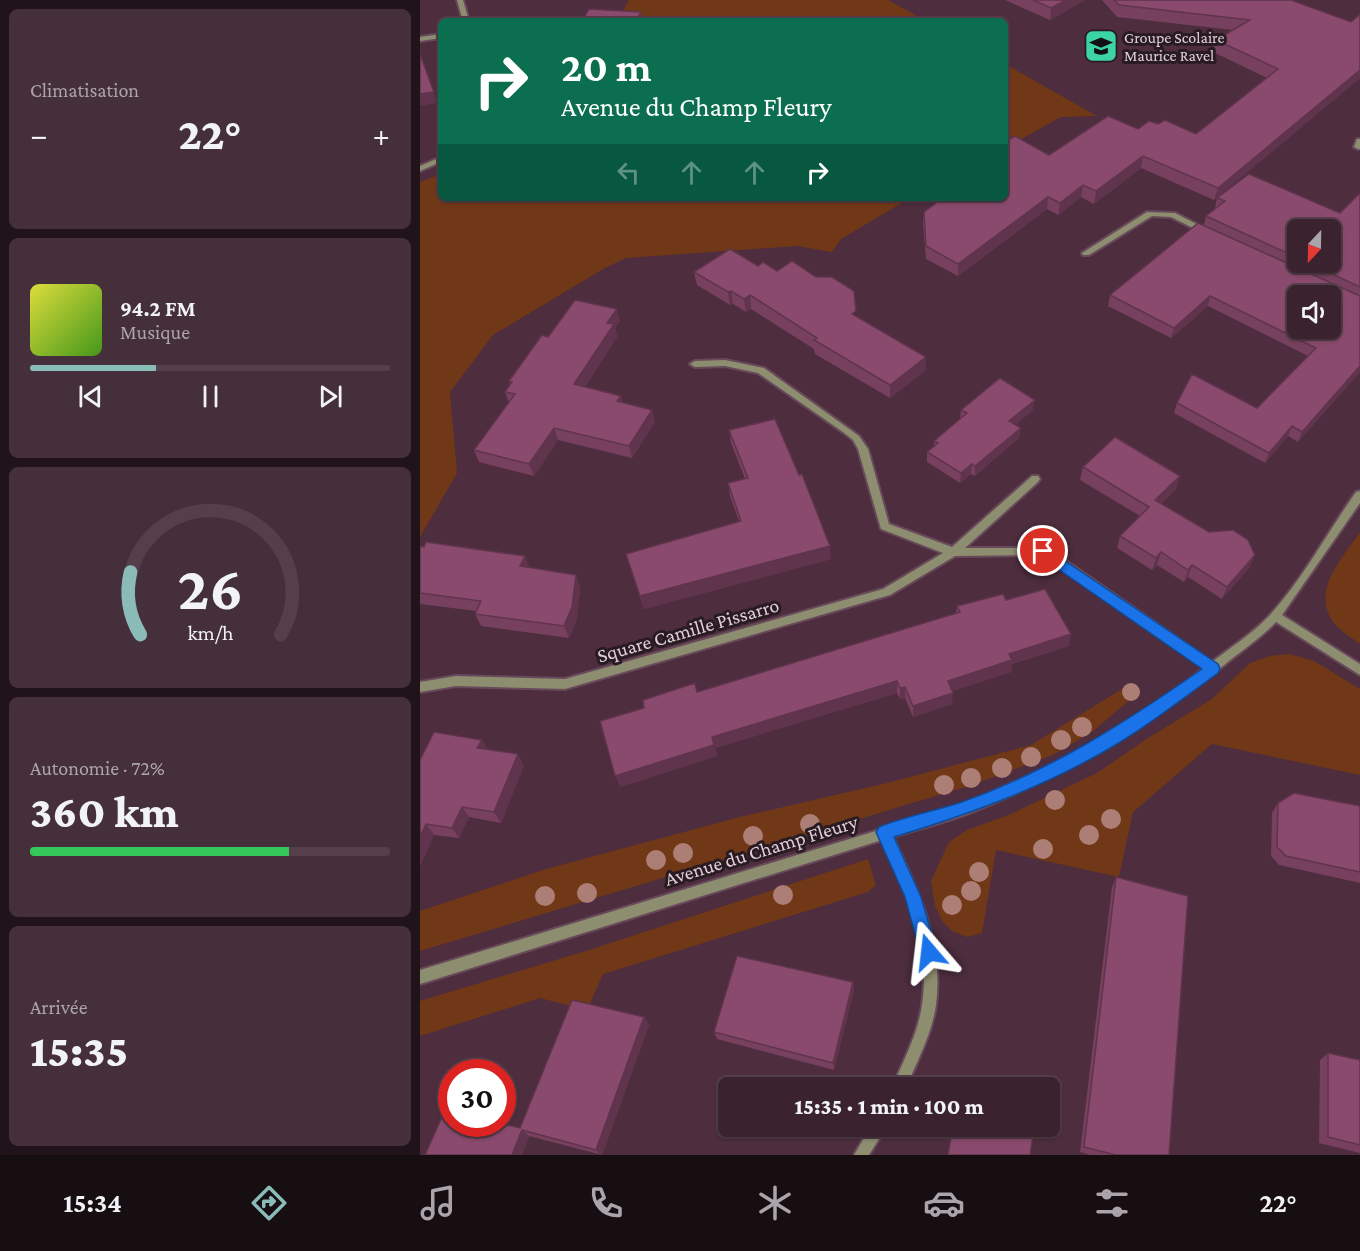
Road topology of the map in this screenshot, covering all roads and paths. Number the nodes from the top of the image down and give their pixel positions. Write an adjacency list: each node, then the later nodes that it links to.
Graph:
1 (460, 0): 2 (street)
2 (465, 18)
3 (438, 36): 4 (street)
4 (420, 39)
5 (438, 160): 6 (street)
6 (420, 169)
7 (1218, 237): 8 (street)
8 (1086, 253)
9 (695, 364): 12 (street)
10 (1035, 479): 12 (street, Square Camille Pissarro)
11 (1360, 495): 13 (street, Avenue du Champ Fleury)
12 (953, 552): 14 (street); 16 (street, Square Camille Pissarro)
13 (1275, 616): 14 (street, Avenue du Champ Fleury); 15 (street)
14 (1213, 669): 17 (street, Avenue du Champ Fleury)
15 (1360, 670)
16 (420, 687)
17 (884, 832): 18 (street, Avenue du Champ Fleury); 19 (street)
18 (420, 977)
19 (903, 1077)
20 (873, 1137): 21 (street)
21 (861, 1155)

